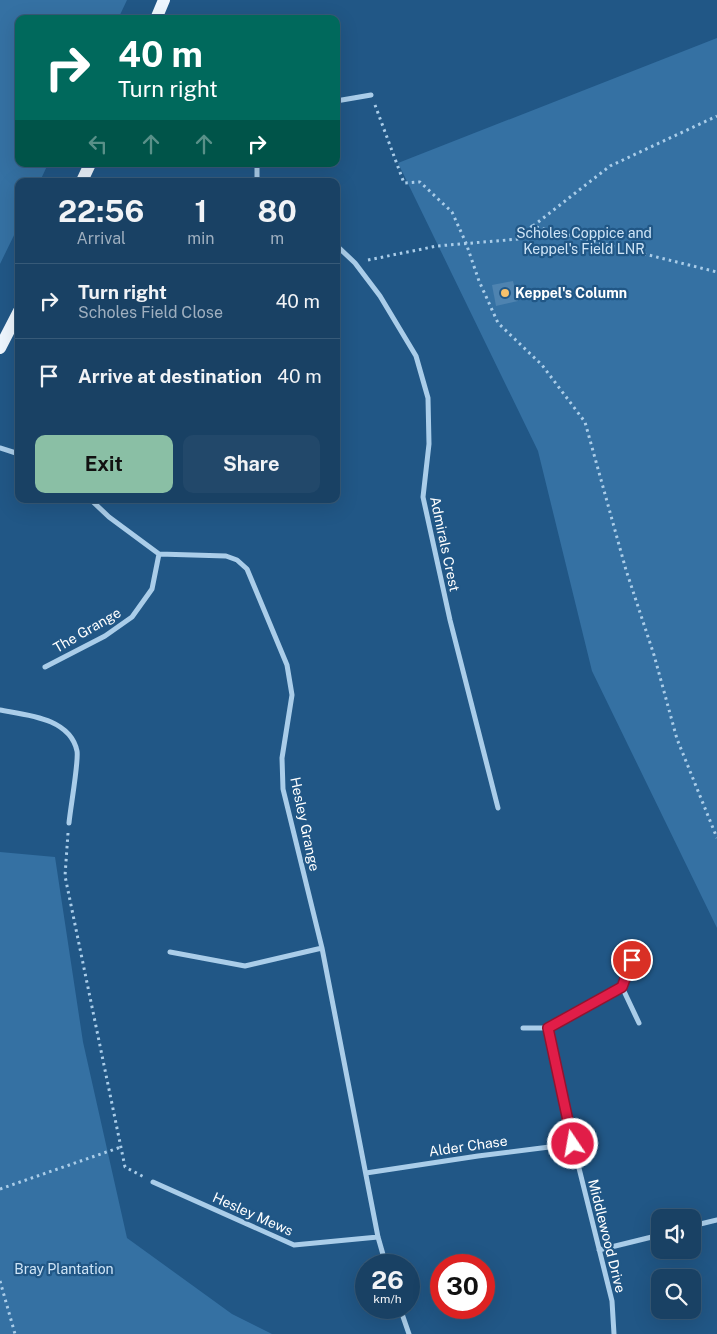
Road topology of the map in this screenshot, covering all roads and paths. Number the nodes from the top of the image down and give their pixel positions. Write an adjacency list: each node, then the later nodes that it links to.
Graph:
1 (164, 0): 2 (main road)
2 (158, 15)
3 (371, 95): 4 (street); 7 (path)
4 (340, 101)
5 (717, 116): 6 (path)
6 (532, 226): 7 (path); 10 (path)
7 (466, 243): 9 (path); 21 (path)
8 (340, 249): 9 (street, Admirals Crest)
9 (355, 263): 19 (street, Admirals Crest)
10 (717, 272)
11 (15, 319): 12 (main road)
12 (0, 348)
13 (0, 448): 14 (street)
14 (15, 453)
15 (94, 503): 16 (street)
16 (159, 554): 17 (street, The Grange); 22 (street, Hesley Grange)
17 (45, 667)
18 (0, 710): 20 (street)
19 (498, 808)
20 (69, 823): 30 (path)
21 (717, 838)
22 (322, 948): 23 (street); 31 (street, Hesley Grange)
23 (170, 952)
24 (632, 960): 25 (street)
25 (622, 987): 26 (street); 28 (street)
26 (639, 1023)
27 (523, 1028): 28 (street)
28 (548, 1028): 29 (street, Middlewood Drive)
29 (573, 1144): 31 (street, Alder Chase); 38 (street, Middlewood Drive)
30 (121, 1147): 32 (path); 33 (path)
31 (366, 1173): 37 (street, Hesley Grange)
32 (153, 1182): 37 (street, Hesley Mews)
33 (0, 1189)
34 (717, 1220): 35 (street)
35 (701, 1224)
36 (651, 1237): 38 (street)
37 (378, 1238): 39 (street, Hesley Grange)
38 (599, 1250): 44 (street, Middlewood Drive)
39 (383, 1254)
40 (0, 1281): 42 (path)
41 (404, 1319): 43 (street)
42 (14, 1334)
43 (409, 1334)
44 (614, 1334)

